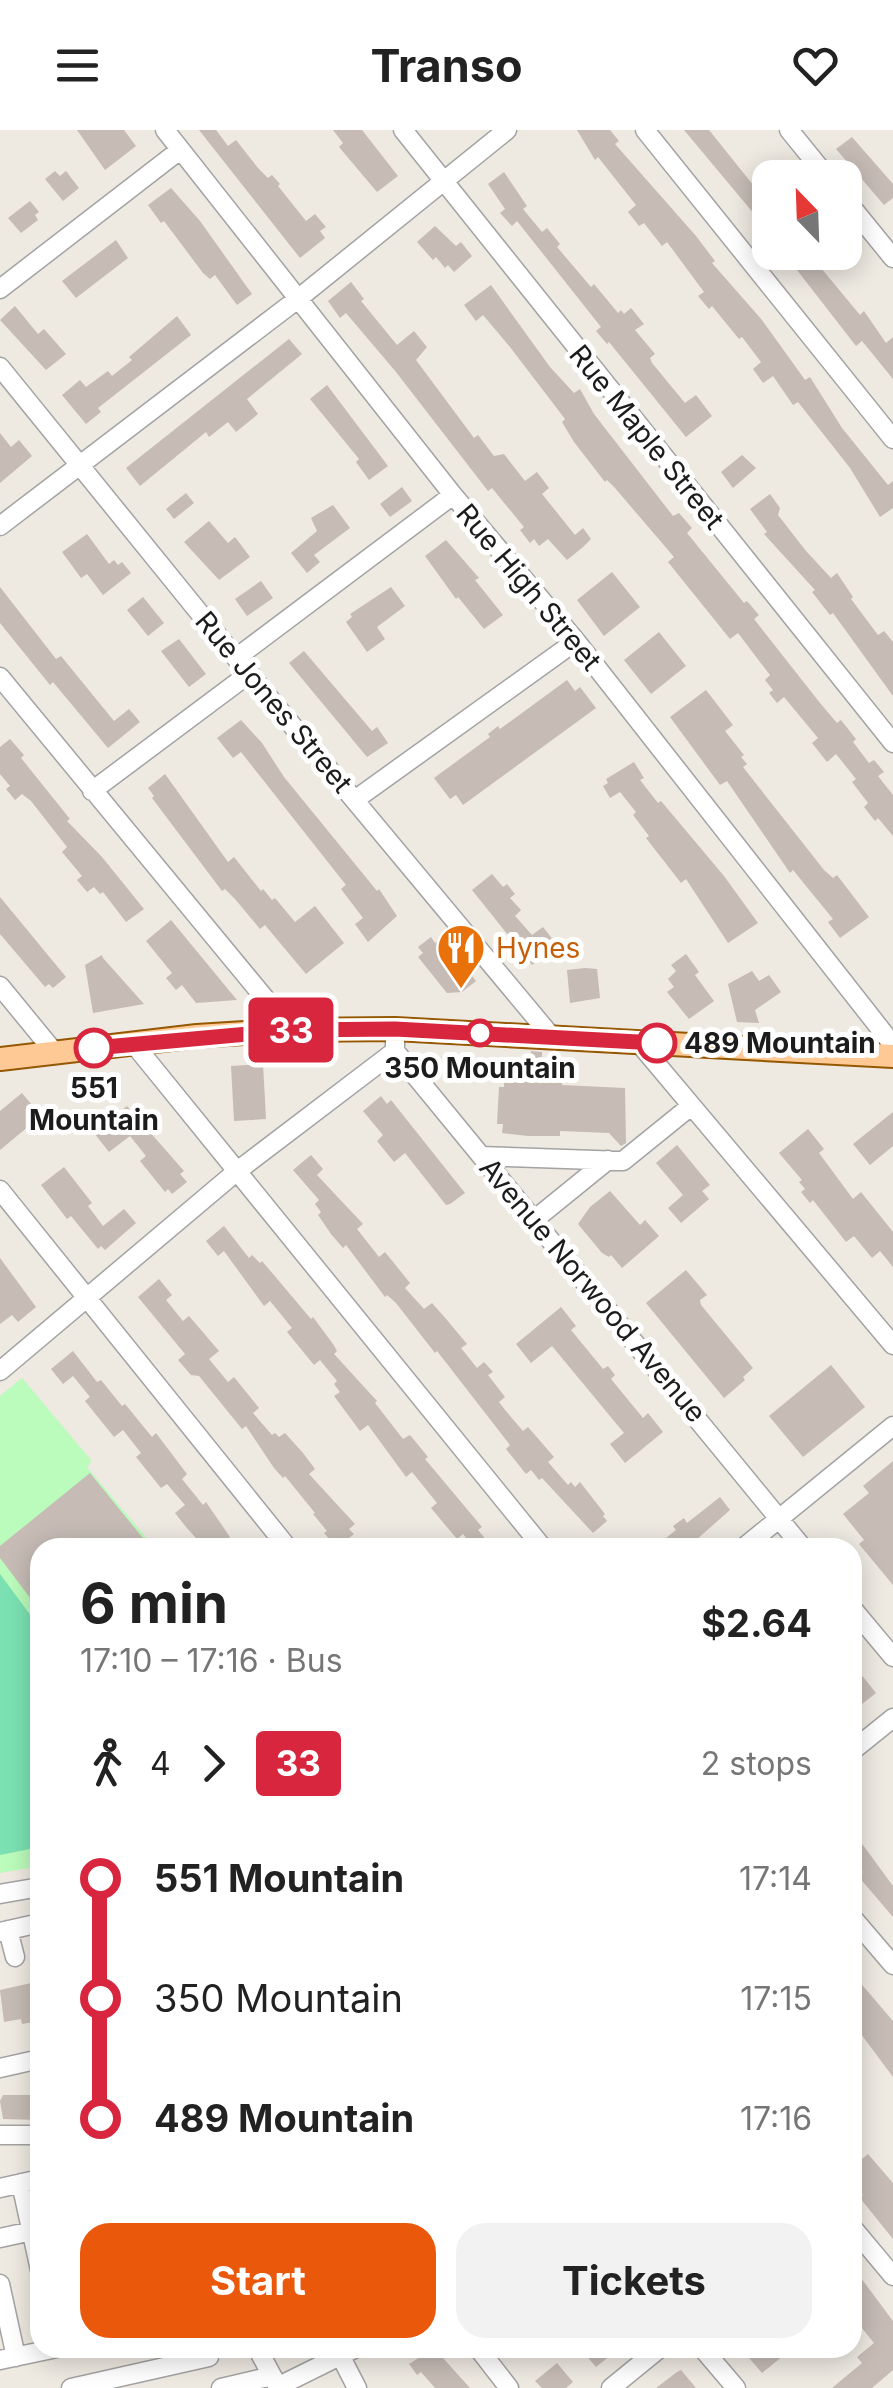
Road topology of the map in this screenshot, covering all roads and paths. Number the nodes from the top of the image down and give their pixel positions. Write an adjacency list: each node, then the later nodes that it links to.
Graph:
1 (165, 130): 6 (street, Rue High Street)
2 (403, 130): 8 (street, Rue Maple Street)
3 (506, 130): 8 (street)
4 (645, 130): 14 (street)
5 (789, 130): 7 (street)
6 (180, 150): 11 (street); 12 (street, Rue High Street)
7 (813, 160)
8 (442, 182): 12 (street); 22 (street, Rue Maple Street)
9 (862, 220): 10 (street)
10 (893, 258)
11 (0, 289)
12 (299, 298): 15 (street); 16 (street, Rue High Street)
13 (0, 367): 15 (street, Rue Jones Street)
14 (893, 440)
15 (80, 465): 17 (street); 19 (street, Rue Jones Street)
16 (453, 495): 18 (street, Rue High Street); 19 (street)
17 (0, 526)
18 (576, 641): 24 (street); 31 (street, Rue High Street)
19 (236, 658): 20 (street, Rue Jones Street)
20 (250, 673): 23 (street); 24 (street, Rue Jones Street)
21 (0, 677): 23 (street)
22 (893, 743)
23 (92, 791): 26 (street)
24 (356, 800): 27 (street, Rue Jones Street)
25 (0, 986): 32 (street)
26 (291, 1030): 28 (main road); 30 (main road)
27 (550, 1036): 28 (main road); 29 (main road)
28 (395, 1040): 36 (street, Avenue Norwood Avenue); 38 (street)
29 (638, 1042): 33 (main road); 35 (street)
30 (134, 1043): 32 (main road); 38 (street)
31 (893, 1045)
32 (55, 1052): 34 (main road)
33 (893, 1056)
34 (0, 1059)
35 (692, 1106): 37 (street); 42 (street)
36 (481, 1156): 37 (street); 40 (street, Avenue Norwood Avenue)
37 (608, 1160): 40 (street)
38 (236, 1172): 41 (street); 47 (street)
39 (0, 1190): 41 (street)
40 (534, 1220): 45 (street, Avenue Norwood Avenue)
41 (87, 1299): 43 (street); 46 (street)
42 (893, 1345)
43 (0, 1371)
44 (893, 1426): 45 (street)
45 (778, 1518): 48 (street); 49 (street, Avenue Norwood Avenue)
46 (280, 1538)
47 (535, 1538)
48 (755, 1538)
49 (795, 1538)
50 (862, 1622): 51 (street)
51 (893, 1657)
52 (893, 1718): 53 (street)
53 (862, 1743)
54 (30, 1889): 55 (street)
55 (0, 1894)
56 (30, 1925): 58 (street)
57 (862, 1928): 60 (street)
58 (4, 1931): 59 (street)
59 (14, 1957)
60 (893, 1964)
61 (30, 2061): 62 (street)
62 (0, 2068)
63 (0, 2135): 64 (street)
64 (30, 2135)
65 (30, 2181): 66 (street)
66 (0, 2188)
67 (30, 2231): 68 (street)
68 (0, 2238)
69 (862, 2239): 70 (street)
70 (893, 2276)
71 (0, 2284): 72 (street)
72 (8, 2358)
73 (205, 2358): 81 (street)
74 (262, 2358): 80 (street)
75 (333, 2358): 80 (street)
76 (350, 2358): 83 (street)
77 (486, 2358): 84 (street)
78 (648, 2358): 85 (street)
79 (710, 2358): 86 (street)
80 (276, 2384): 82 (street)
81 (72, 2388)
82 (221, 2388)
83 (358, 2388)
84 (509, 2388)
85 (610, 2388)
86 (736, 2388)

